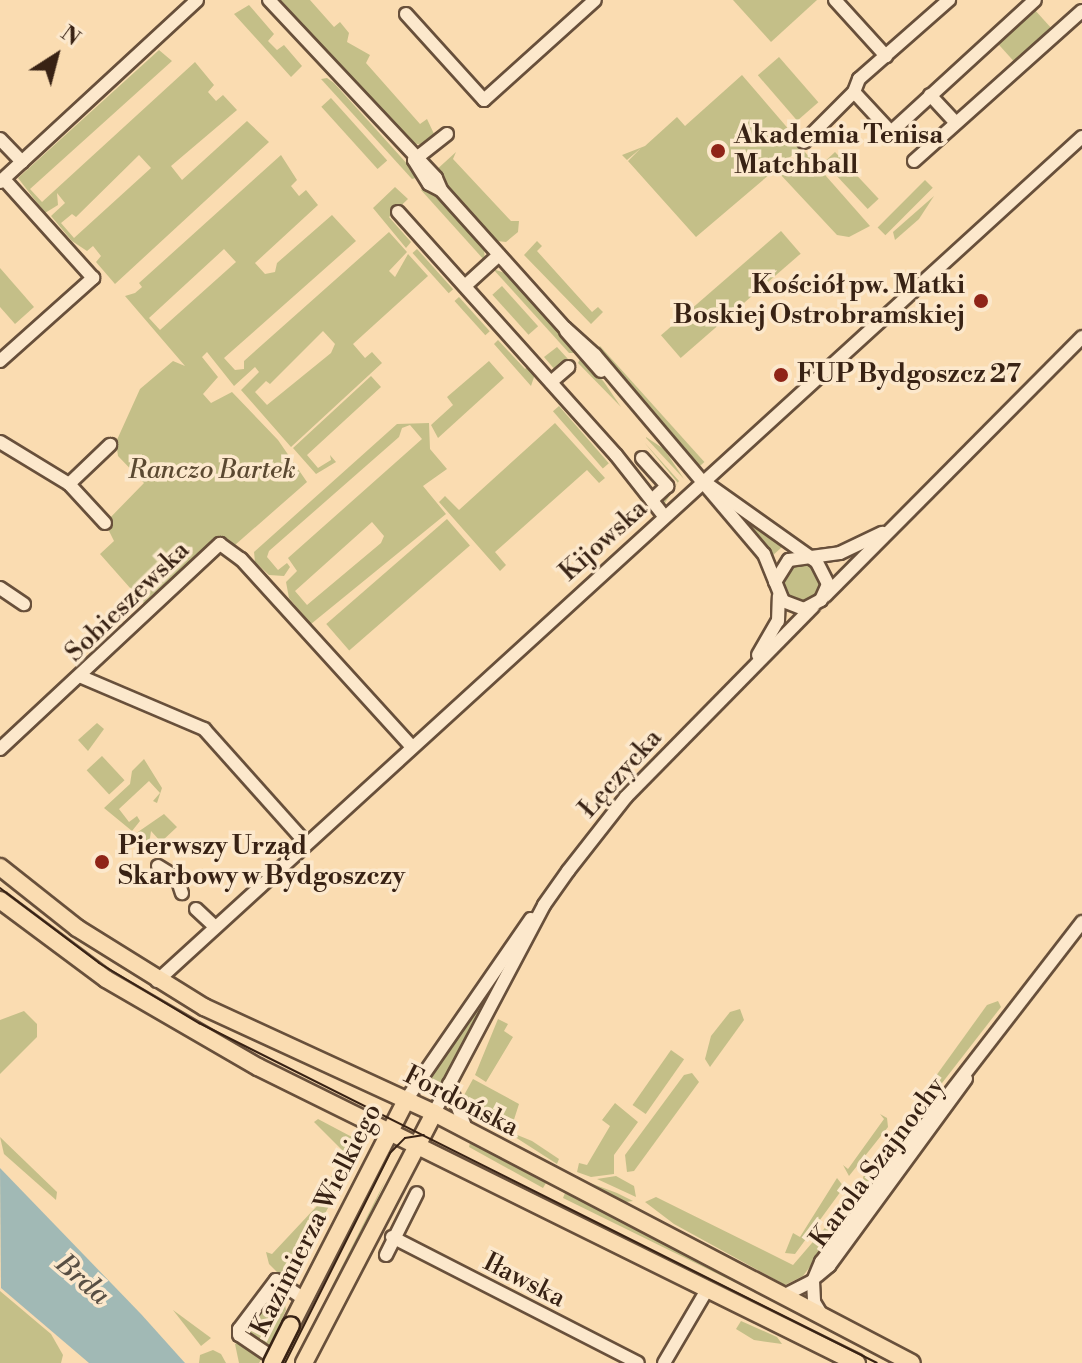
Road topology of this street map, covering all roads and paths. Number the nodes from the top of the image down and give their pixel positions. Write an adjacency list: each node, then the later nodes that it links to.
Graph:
1 (197, 0): 19 (street)
2 (269, 0): 17 (street)
3 (595, 0): 8 (street)
4 (835, 0): 9 (street)
5 (949, 0): 9 (street)
6 (1035, 0): 11 (street)
7 (1082, 11): 12 (street)
8 (406, 14)
9 (886, 56): 10 (street)
10 (854, 92): 11 (street); 16 (street)
11 (930, 95): 12 (street)
12 (956, 123): 18 (street)
13 (447, 134): 17 (street)
14 (1082, 137): 31 (street, Kijowska)
15 (0, 139): 19 (street)
16 (804, 142)
17 (414, 160): 22 (street)
18 (914, 161)
19 (22, 162): 20 (street)
20 (2, 180): 25 (street)
21 (398, 212): 23 (street)
22 (499, 255): 23 (street); 31 (street)
23 (465, 286): 27 (street)
24 (1082, 337): 35 (street, Łęczycka)
25 (0, 361)
26 (568, 367): 27 (street)
27 (551, 382): 33 (street)
28 (0, 442): 32 (street)
29 (110, 445): 32 (street)
30 (642, 458): 33 (street)
31 (703, 481): 34 (street, Kijowska); 37 (street); 39 (street)
32 (69, 484): 36 (street)
33 (652, 500): 34 (street)
34 (664, 516): 44 (street, Kijowska)
35 (897, 522): 37 (street, Łęczycka); 40 (street, Łęczycka)
36 (105, 523)
37 (809, 556): 39 (street, Łęczycka); 40 (street)
38 (0, 588): 41 (street)
39 (777, 590): 40 (street); 42 (street, Łęczycka)
40 (818, 602): 42 (street, Łęczycka)
41 (24, 604)
42 (764, 652): 51 (street, Łęczycka)
43 (82, 677): 44 (street, Sobieszewska); 45 (street, Sobieszewska); 46 (street)
44 (412, 747): 46 (street, Kijowska)
45 (0, 749)
46 (305, 842): 54 (street, Kijowska)
47 (158, 866): 49 (street)
48 (0, 867): 55 (main road, Fordońska)
49 (182, 893)
50 (0, 900): 59 (main road)
51 (544, 905): 56 (street, Łęczycka); 57 (street, Łęczycka)
52 (196, 909): 54 (street)
53 (1082, 922): 69 (street, Karola Szajnochy)
54 (214, 926): 55 (street, Kijowska)
55 (157, 981): 57 (main road, Fordońska)
56 (449, 1084): 58 (street, Łęczycka); 60 (street)
57 (406, 1100): 58 (main road, Fordońska); 61 (main road, Kazimierza Wielkiego)
58 (434, 1113): 60 (main road, Fordońska); 62 (main road, Kazimierza Wielkiego)
59 (351, 1116): 61 (main road); 63 (main road)
60 (467, 1130): 71 (main road, Fordońska)
61 (386, 1133): 62 (main road); 63 (main road, Kazimierza Wielkiego)
62 (415, 1148): 64 (main road); 65 (main road, Kazimierza Wielkiego)
63 (374, 1157): 72 (main road, Kazimierza Wielkiego)
64 (442, 1161): 65 (main road); 70 (main road)
65 (398, 1179): 75 (main road, Kazimierza Wielkiego)
66 (417, 1193): 67 (street)
67 (392, 1237): 68 (street); 76 (street, Iławska)
68 (386, 1255)
69 (815, 1278): 71 (street, Karola Szajnochy); 73 (street, Karola Szajnochy)
70 (708, 1288): 77 (street); 78 (main road)
71 (779, 1297): 73 (main road, Fordońska)
72 (304, 1299): 74 (main road, Kazimierza Wielkiego, bridge); 74 (street)
73 (825, 1320): 79 (main road, Fordońska)
74 (269, 1358)
75 (304, 1363)
76 (638, 1363)
77 (664, 1363)
78 (857, 1363)
79 (912, 1363)

